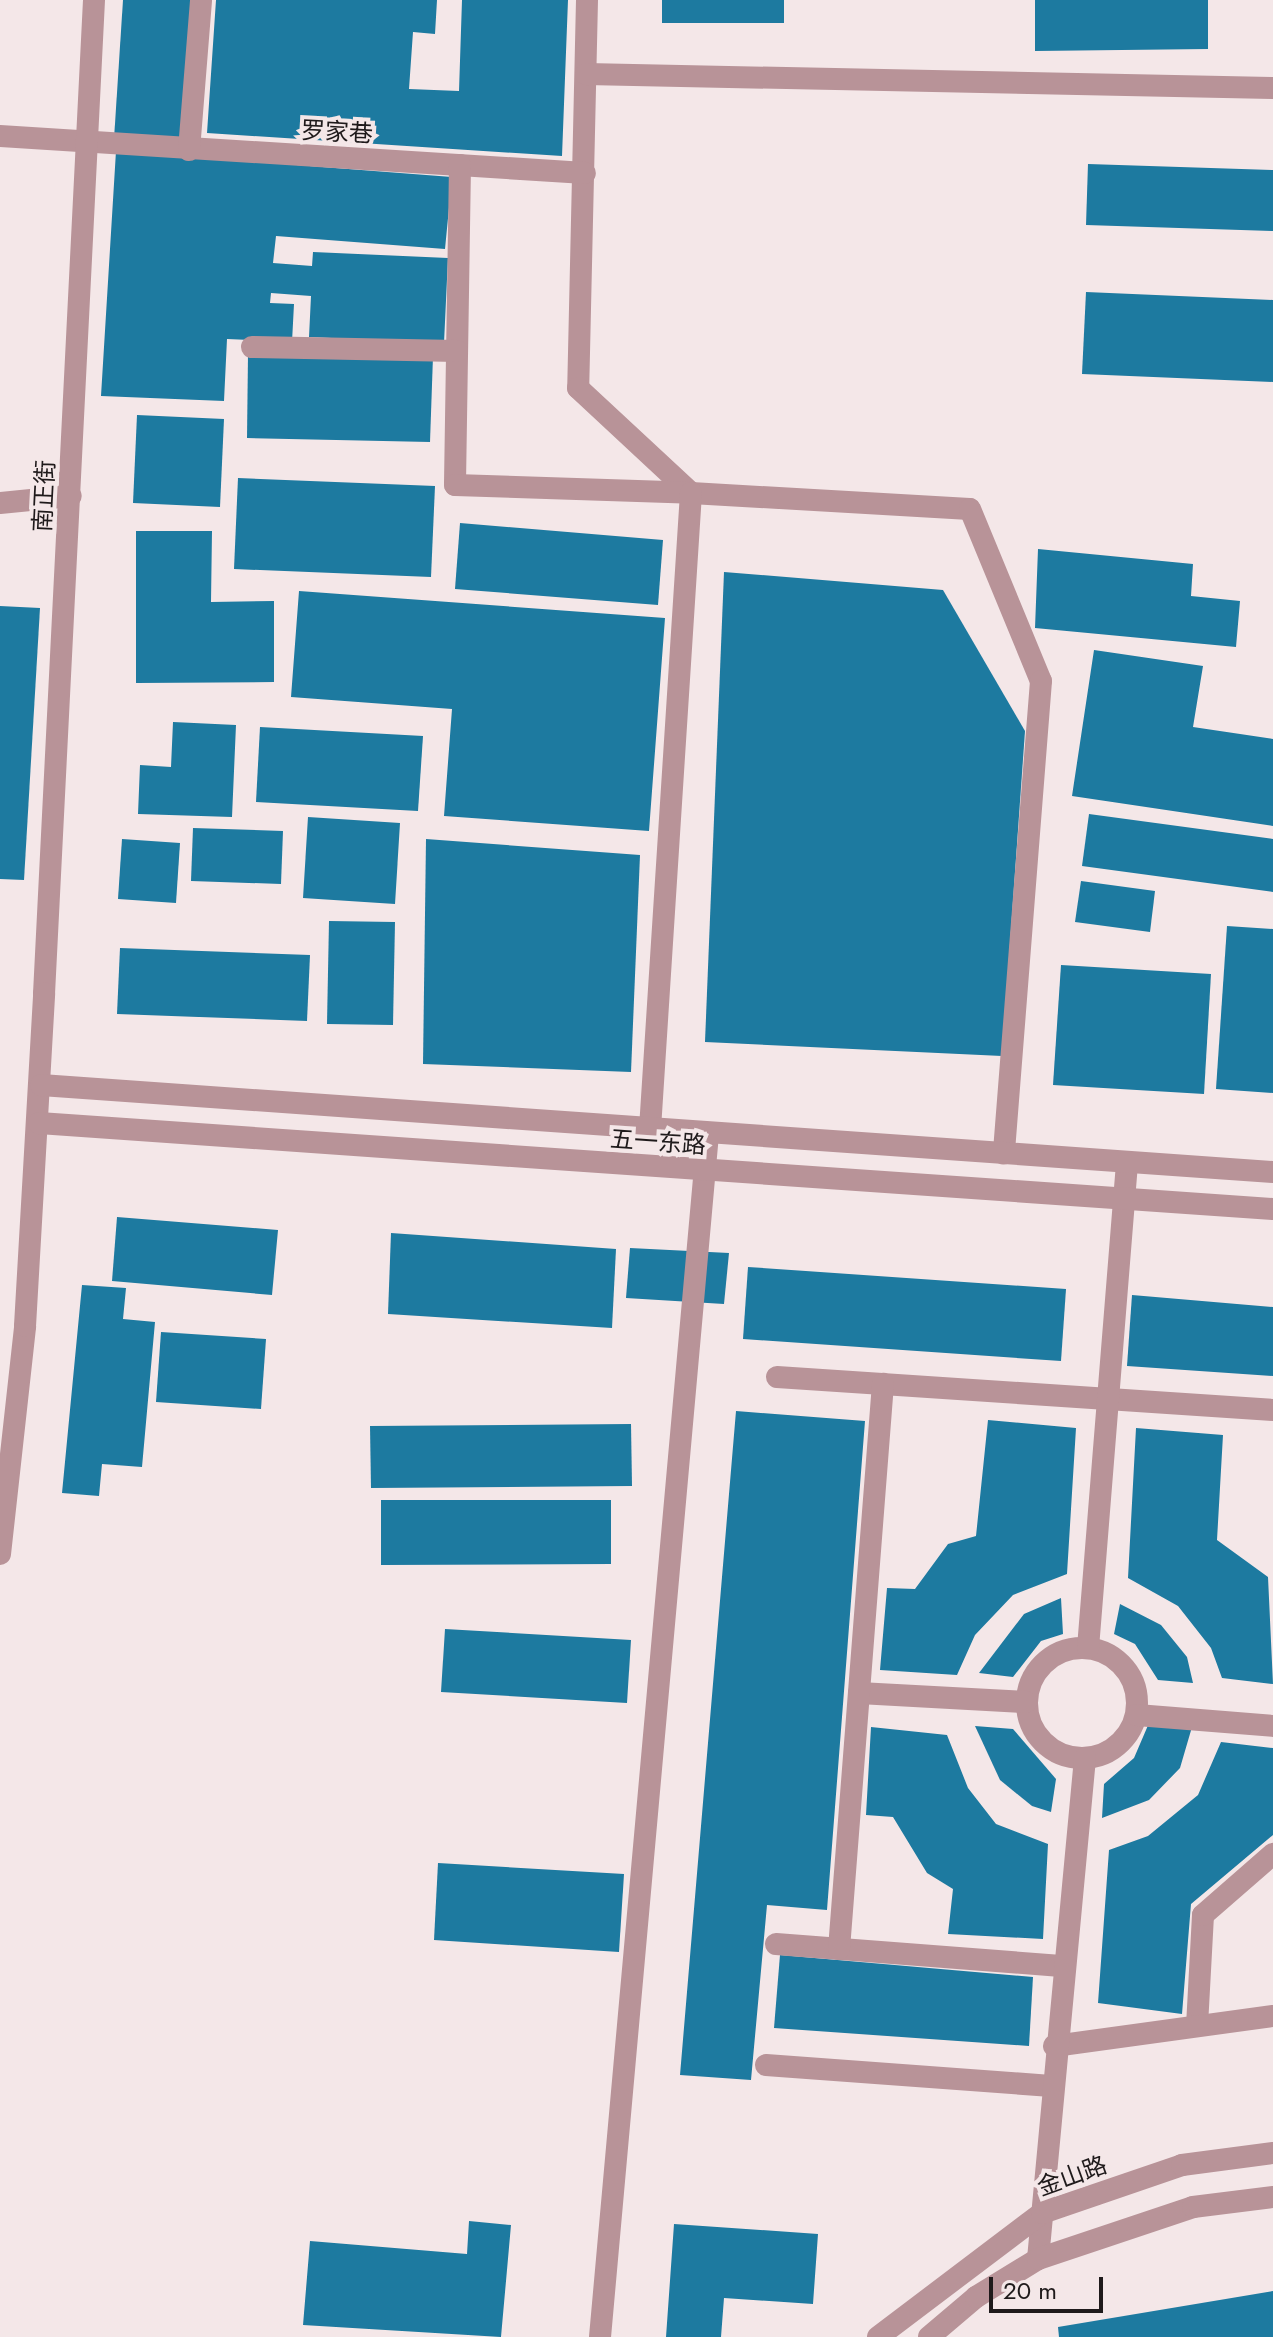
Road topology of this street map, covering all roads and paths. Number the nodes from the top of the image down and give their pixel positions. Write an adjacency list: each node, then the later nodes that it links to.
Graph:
1 (94, 0): 7 (street, 南正街)
2 (201, 0): 8 (street)
3 (587, 0): 4 (street)
4 (586, 74): 5 (street); 10 (street)
5 (1273, 88)
6 (0, 136): 7 (street, 罗家巷)
7 (87, 143): 8 (street, 罗家巷); 14 (street, 南正街)
8 (189, 150): 9 (street, 罗家巷)
9 (460, 165): 10 (street, 罗家巷); 12 (street)
10 (585, 173): 13 (street)
11 (252, 347): 12 (street)
12 (457, 351): 13 (street)
13 (691, 493): 18 (street); 20 (street)
14 (71, 496): 15 (street); 16 (street, 南正街)
15 (0, 503)
16 (41, 1085): 17 (street, 南正街); 18 (street, 五一东路)
17 (39, 1123): 22 (street, 五一东路); 30 (street, 南正街)
18 (650, 1129): 19 (street, 五一东路)
19 (708, 1133): 20 (street, 五一东路); 22 (street)
20 (1004, 1154): 21 (street, 五一东路)
21 (1127, 1163): 23 (street, 五一东路); 24 (street)
22 (704, 1172): 24 (street, 五一东路); 50 (street)
23 (1273, 1172)
24 (1124, 1199): 25 (street, 五一东路); 28 (street)
25 (1273, 1209)
26 (777, 1377): 27 (street)
27 (883, 1384): 28 (street); 32 (street)
28 (1108, 1399): 29 (street); 31 (street)
29 (1273, 1410)
30 (0, 1554)
31 (1088, 1648): 33 (street); 34 (street)
32 (859, 1693): 33 (street); 39 (street)
33 (1026, 1702): 36 (street)
34 (1137, 1715): 35 (street); 36 (street)
35 (1273, 1726)
36 (1085, 1758): 40 (street)
37 (1273, 1854): 42 (street)
38 (776, 1944): 39 (street)
39 (839, 1949): 40 (street)
40 (1061, 1966): 43 (street)
41 (1273, 2016): 42 (street)
42 (1197, 2026): 43 (street)
43 (1054, 2046): 45 (street)
44 (766, 2065): 45 (street)
45 (1051, 2086): 48 (street)
46 (1273, 2153): 48 (street, 金山路)
47 (1273, 2197): 49 (street)
48 (1042, 2213): 49 (street); 51 (street, 金山路)
49 (1038, 2259): 52 (street)
50 (600, 2337)
51 (878, 2337)
52 (929, 2337)

